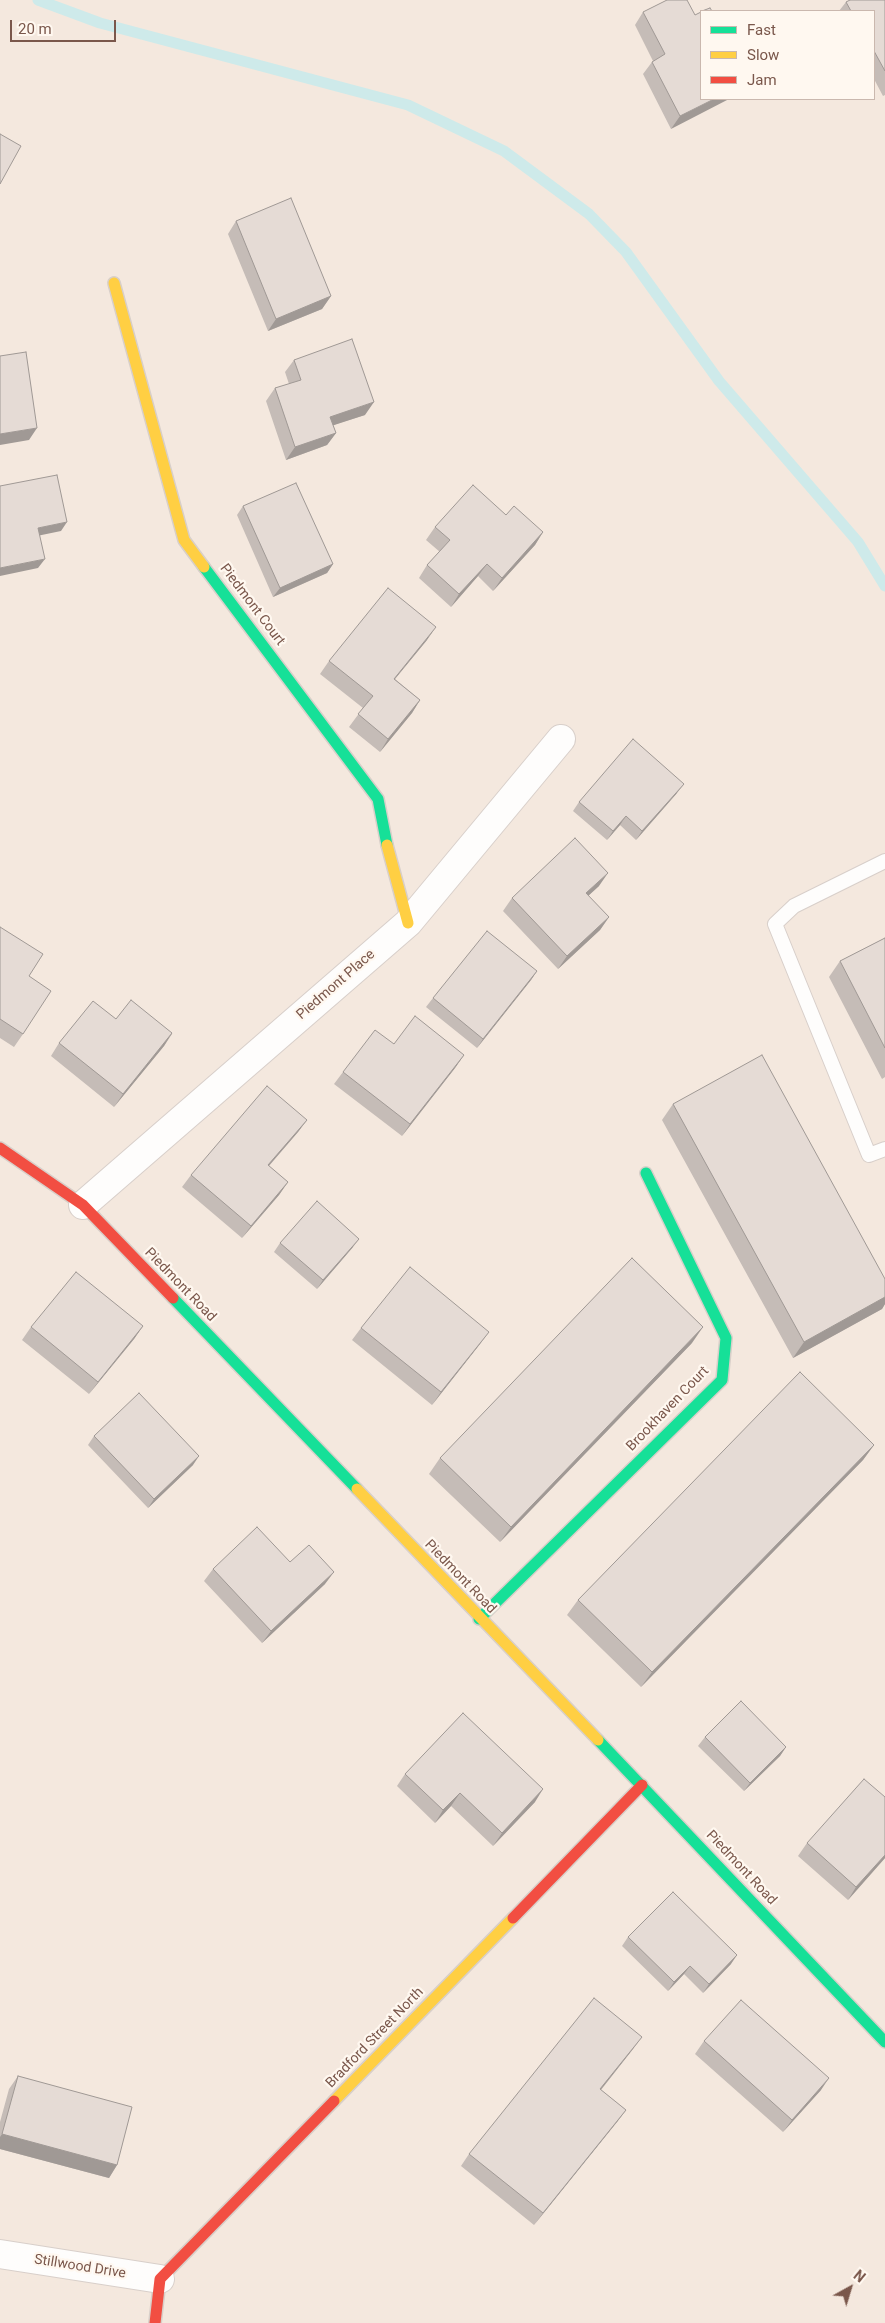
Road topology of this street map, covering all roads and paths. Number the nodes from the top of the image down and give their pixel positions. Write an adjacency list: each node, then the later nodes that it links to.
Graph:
1 (114, 283): 4 (street, Piedmont Court)
2 (561, 739): 4 (street, Piedmont Place)
3 (885, 861): 6 (lane)
4 (408, 923): 8 (street, Piedmont Place)
5 (0, 1148): 8 (street, Piedmont Road)
6 (885, 1148)
7 (646, 1173): 9 (street, Brookhaven Court)
8 (83, 1205): 9 (street, Piedmont Road)
9 (479, 1619): 10 (street, Piedmont Road)
10 (642, 1785): 11 (street, Piedmont Road); 13 (street, Bradford Street North)
11 (885, 2042)
12 (0, 2254): 13 (street, Stillwood Drive)
13 (160, 2279): 14 (street)
14 (155, 2323)

